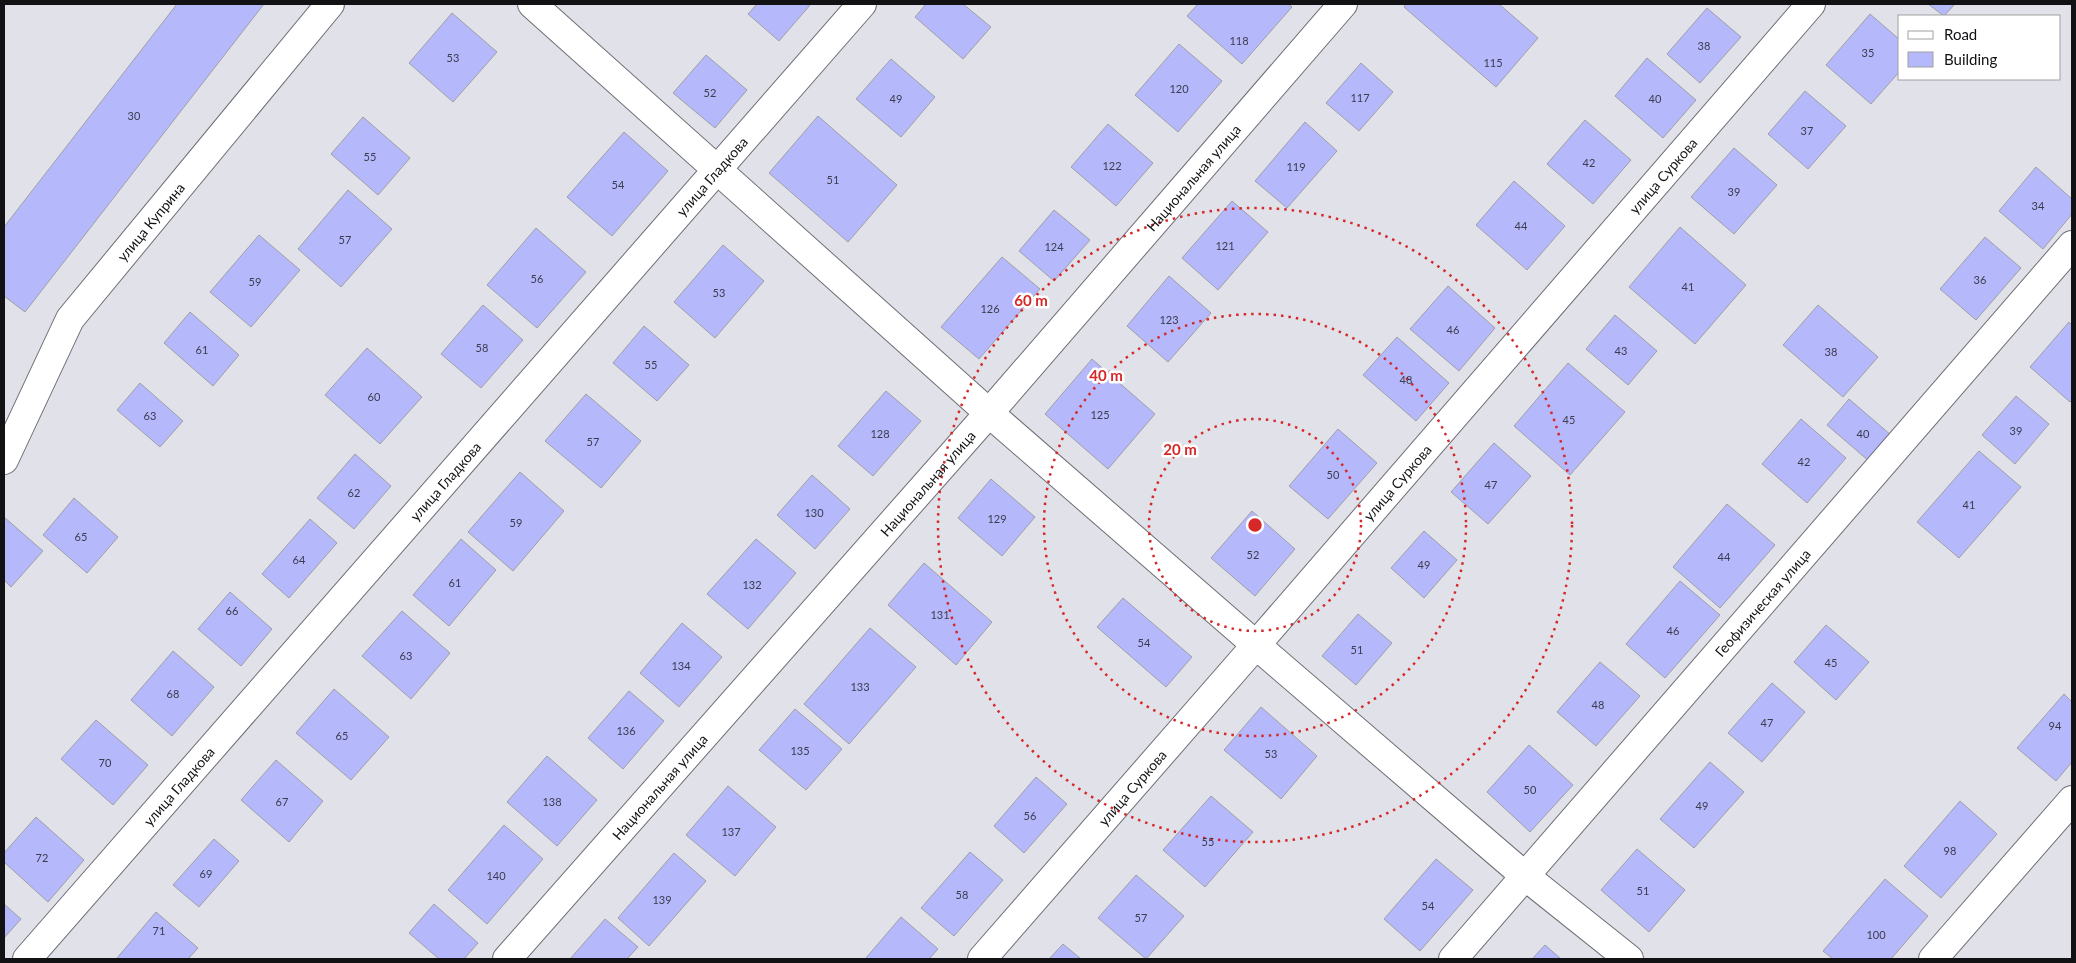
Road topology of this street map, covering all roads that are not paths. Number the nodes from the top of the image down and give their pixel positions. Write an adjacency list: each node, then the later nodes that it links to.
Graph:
1 (330, 4): 9 (street, улица Куприна)
2 (532, 4): 6 (street)
3 (862, 4): 6 (street, улица Гладкова)
4 (1343, 4): 8 (street, Национальная улица)
5 (1811, 4): 10 (street, улица Суркова)
6 (717, 168): 8 (street); 13 (street, улица Гладкова)
7 (2072, 245): 12 (street, Геофизическая улица)
8 (989, 412): 10 (street); 14 (street, Национальная улица)
9 (4, 460)
10 (1256, 646): 12 (street); 15 (street, улица Суркова)
11 (2072, 800): 18 (street)
12 (1525, 876): 16 (street, Геофизическая улица); 17 (street)
13 (27, 959)
14 (507, 959)
15 (982, 959)
16 (1453, 959)
17 (1629, 959)
18 (1933, 959)

